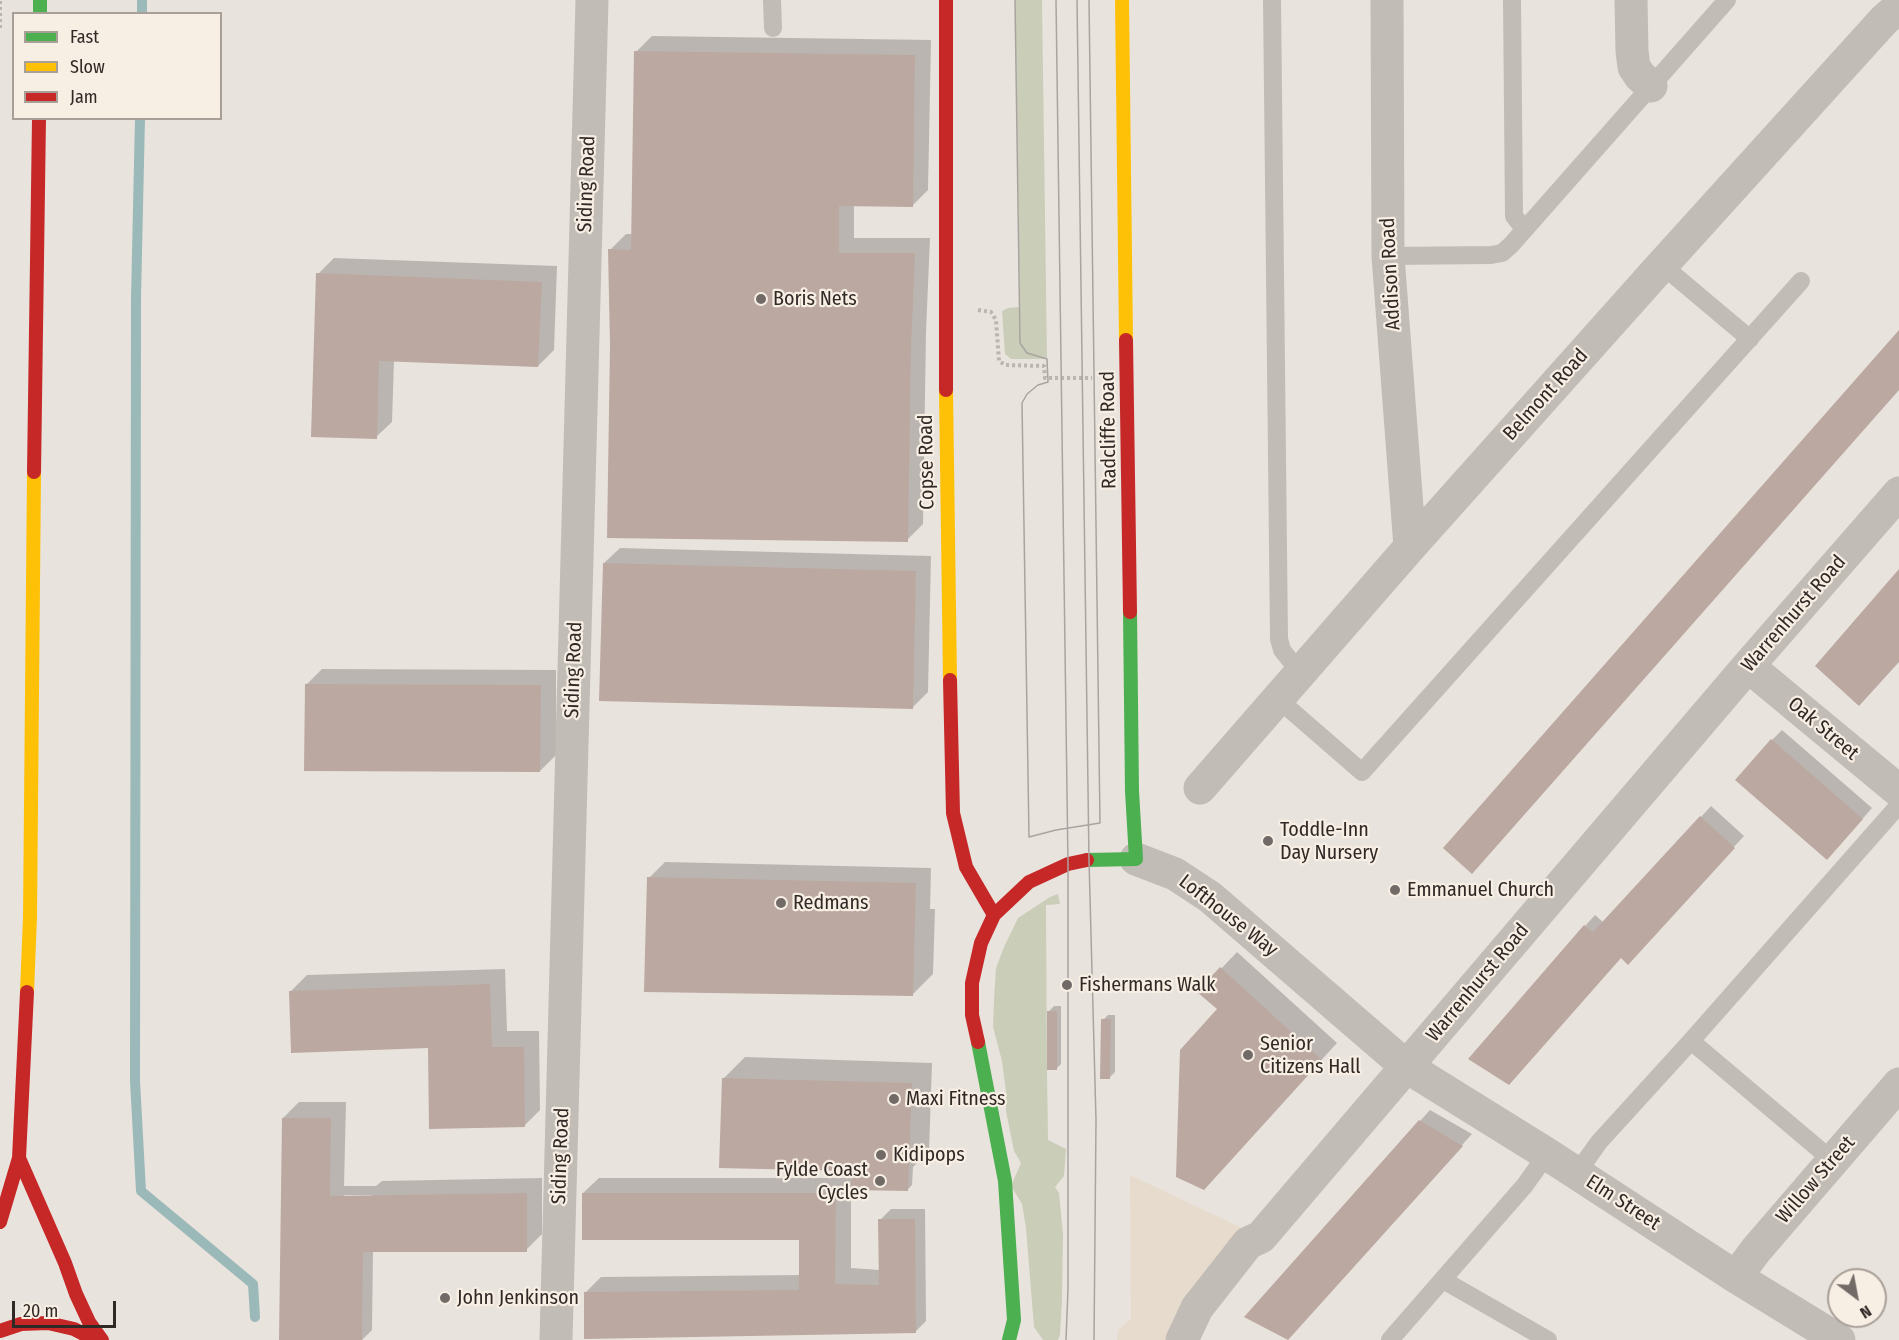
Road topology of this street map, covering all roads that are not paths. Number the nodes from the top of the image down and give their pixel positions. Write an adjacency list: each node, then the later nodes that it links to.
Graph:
1 (592, 0): 43 (street, Siding Road)
2 (772, 0): 11 (lane)
3 (946, 0): 28 (main road, Copse Road)
4 (1122, 0): 27 (main road, Radcliffe Road)
5 (1272, 0): 22 (lane)
6 (1387, 0): 15 (street, Addison Road)
7 (1512, 0): 14 (lane)
8 (1631, 0): 12 (street)
9 (1727, 0): 12 (lane)
10 (1899, 8): 16 (street, Belmont Road)
11 (773, 28)
12 (1651, 87): 14 (lane)
13 (39, 120): 33 (main road)
14 (1524, 229): 15 (lane)
15 (1388, 256): 20 (street, Addison Road)
16 (1662, 265): 18 (lane); 20 (street, Belmont Road)
17 (1801, 281): 18 (lane)
18 (1750, 339): 23 (lane)
19 (1899, 493): 21 (street, Warrenhurst Road)
20 (1410, 547): 22 (street, Belmont Road)
21 (1748, 666): 25 (street, Oak Street); 30 (street, Warrenhurst Road)
22 (1303, 670): 23 (street, Belmont Road)
23 (1278, 699): 24 (street, Belmont Road)
24 (1200, 789)
25 (1899, 791)
26 (1899, 805): 29 (lane)
27 (1136, 859): 28 (main road, Lofthouse Way); 30 (street, Lofthouse Way)
28 (994, 915): 44 (main road, Lofthouse Way)
29 (1691, 1041): 34 (lane); 35 (lane)
30 (1407, 1067): 32 (street, Elm Street); 40 (street, Warrenhurst Road)
31 (1899, 1084): 34 (street, Willow Street)
32 (1547, 1154): 35 (street, Elm Street); 38 (lane)
33 (19, 1158): 36 (main road); 42 (main road)
34 (1833, 1161): 37 (street, Willow Street)
35 (1577, 1173): 37 (street, Elm Street)
36 (0, 1222)
37 (1736, 1277): 47 (street, Elm Street)
38 (1443, 1280): 45 (lane); 46 (lane)
39 (0, 1331): 41 (main road)
40 (1188, 1338)
41 (95, 1340)
42 (102, 1340)
43 (556, 1340)
44 (1008, 1340)
45 (1390, 1340)
46 (1548, 1340)
47 (1839, 1340)

